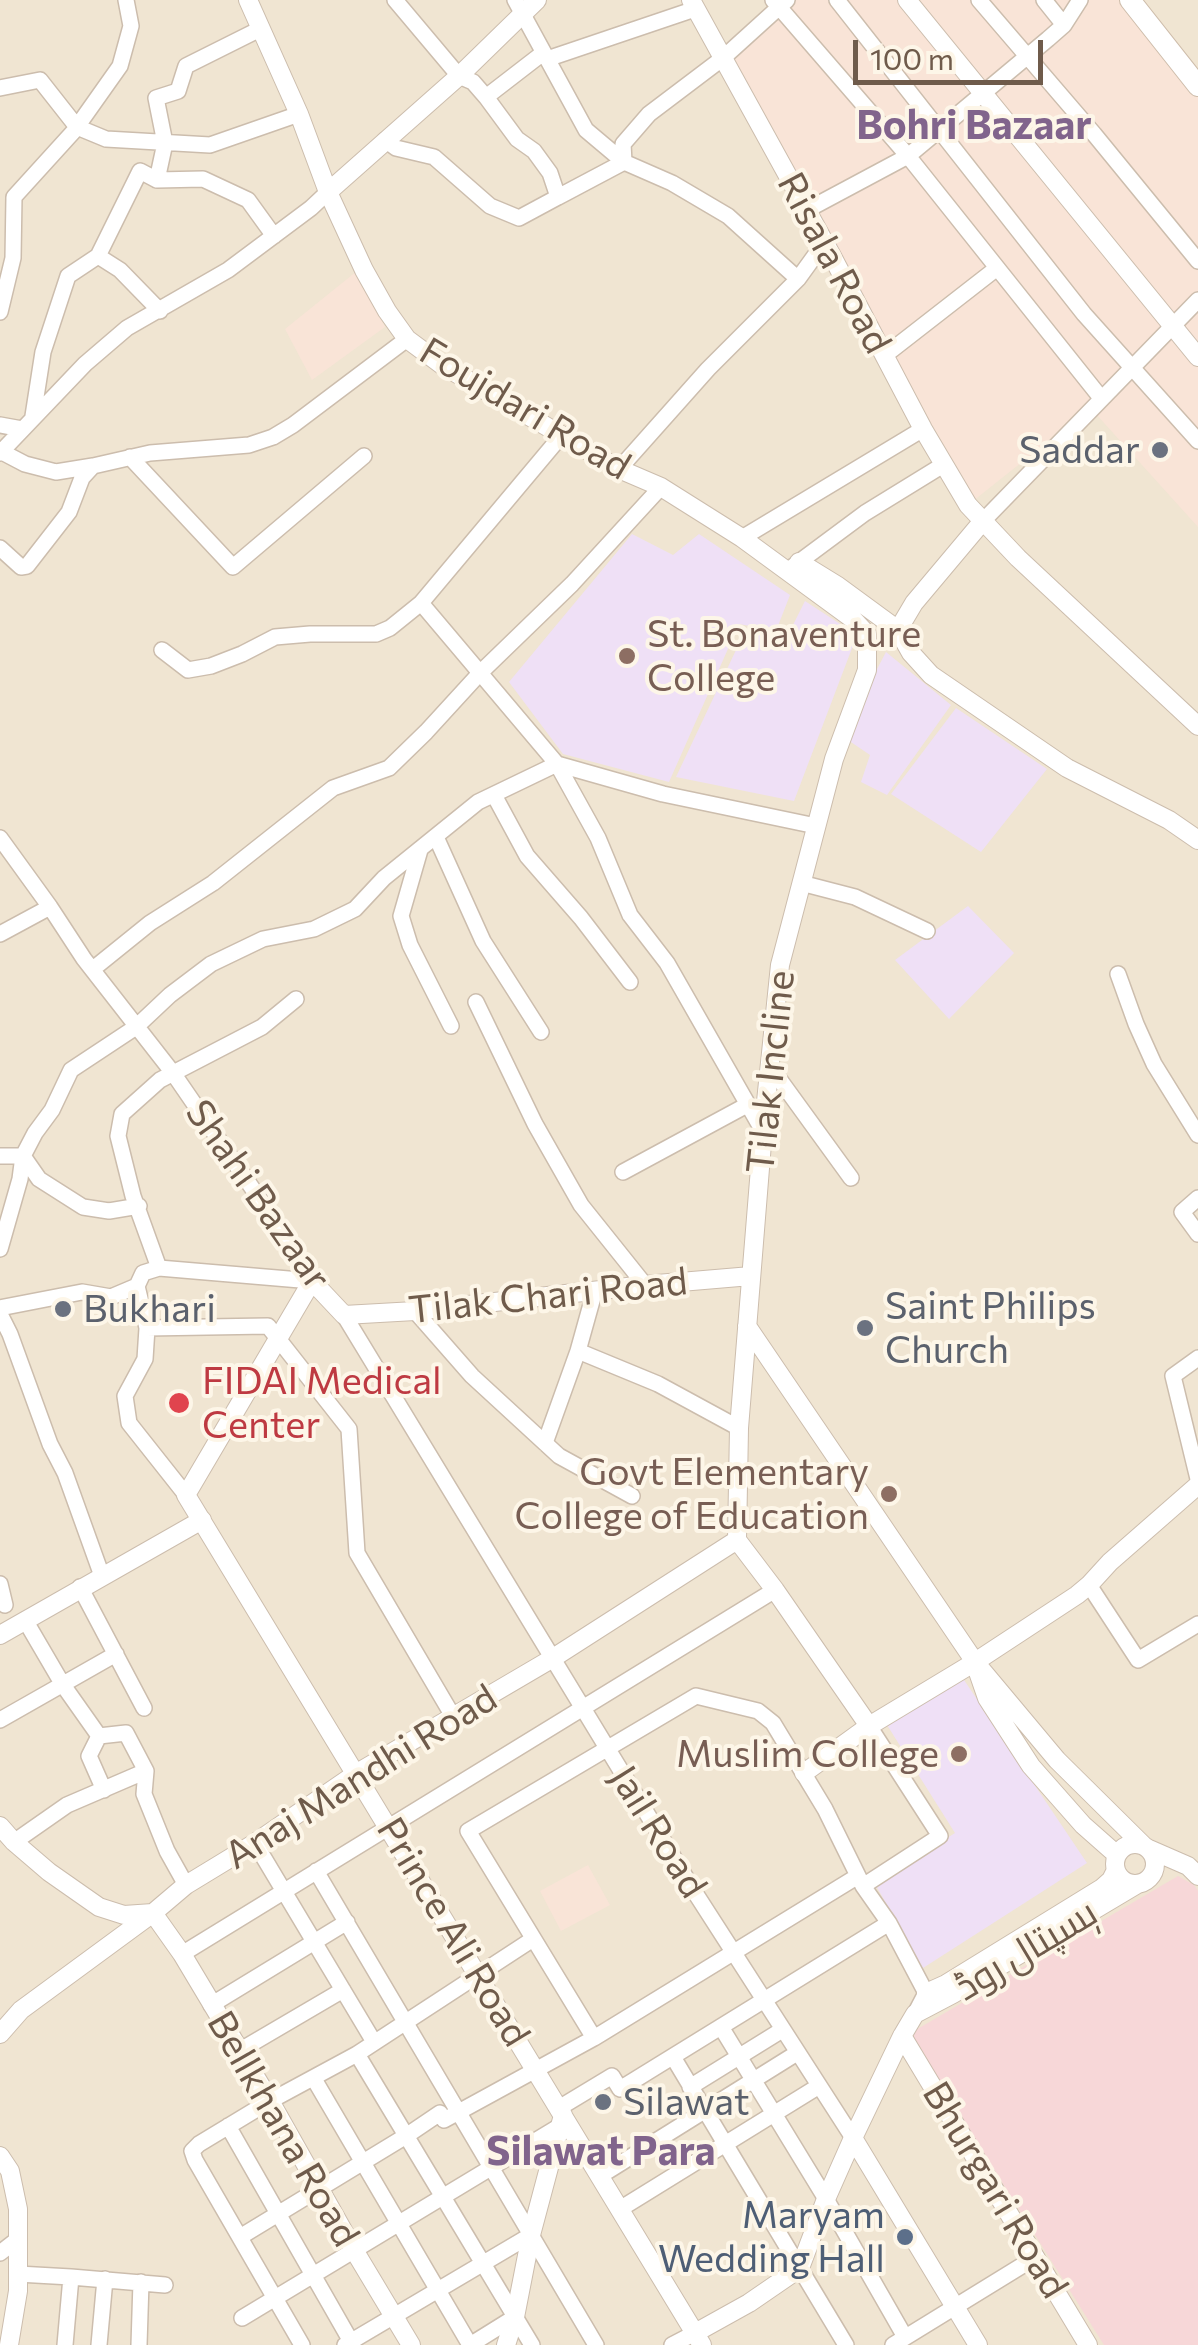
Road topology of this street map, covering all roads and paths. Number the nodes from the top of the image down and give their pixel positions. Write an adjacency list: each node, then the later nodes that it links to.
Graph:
1 (126, 0): 27 (street)
2 (248, 0): 16 (street, Foujdari Road)
3 (394, 0): 21 (street)
4 (536, 0): 14 (street)
5 (836, 0): 28 (street)
6 (907, 0): 24 (street)
7 (978, 0): 18 (street)
8 (1044, 0): 15 (street)
9 (1080, 0): 15 (street)
10 (1130, 0): 22 (main road)
11 (1146, 0): 20 (main road)
12 (779, 3): 19 (street); 31 (street)
13 (693, 4): 17 (street); 19 (street, Risala Road)
14 (519, 8): 17 (street); 21 (street)
15 (1064, 24): 18 (street)
16 (260, 29): 26 (street, Foujdari Road); 30 (street)
17 (545, 56): 25 (street); 32 (street)
18 (1028, 56): 24 (street); 41 (street)
19 (722, 58): 32 (street); 36 (street, Risala Road)
20 (1198, 73)
21 (459, 76): 25 (street); 29 (street)
22 (1198, 86)
23 (0, 88): 27 (street)
24 (984, 92): 28 (street); 47 (street)
25 (486, 97): 35 (street)
26 (298, 114): 30 (street); 34 (street, Foujdari Road)
27 (77, 127): 30 (street); 40 (street)
28 (940, 131): 31 (street); 51 (street)
29 (385, 140): 34 (street); 35 (street)
30 (166, 143): 33 (street)
31 (908, 156): 36 (street); 42 (street)
32 (624, 162): 35 (street); 43 (street)
33 (157, 180): 37 (street); 39 (street)
34 (328, 192): 37 (street); 48 (street, Foujdari Road)
35 (558, 197)
36 (806, 210): 38 (street, Risala Road)
37 (274, 236): 45 (street)
38 (824, 243): 43 (street); 49 (street, Risala Road)
39 (98, 256): 45 (street); 53 (street)
40 (6, 257): 46 (street)
41 (1198, 261)
42 (997, 268): 49 (street); 52 (street)
43 (798, 279): 63 (street)
44 (1198, 300): 47 (street)
45 (160, 311): 53 (street)
46 (0, 312)
47 (1172, 325): 50 (street); 51 (street)
48 (407, 338): 56 (street, Foujdari Road); 59 (street)
49 (884, 356): 55 (street, Risala Road)
50 (1198, 357)
51 (1133, 368): 52 (street); 57 (street)
52 (1101, 398): 65 (street)
53 (28, 423): 54 (street); 58 (street)
54 (0, 426)
55 (923, 429): 61 (street, Risala Road); 66 (street)
56 (561, 436): 63 (street, Foujdari Road); 69 (street)
57 (1198, 441)
58 (1, 453): 62 (street)
59 (130, 456): 60 (street); 62 (street)
60 (364, 456)
61 (943, 465): 65 (street, Risala Road); 68 (street)
62 (93, 466): 67 (street)
63 (620, 469): 64 (street, Foujdari Road)
64 (661, 487): 66 (street, Foujdari Road); 73 (street)
65 (982, 522): 71 (street); 74 (street, Risala Road)
66 (742, 538): 68 (street, Foujdari Road)
67 (0, 548)
68 (793, 566): 70 (street, Foujdari Road); 71 (street)
69 (421, 603): 72 (street); 73 (street)
70 (854, 620): 77 (street, Tilak Incline)
71 (898, 630): 80 (street)
72 (162, 650)
73 (480, 673): 75 (street); 86 (street)
74 (1198, 726)
75 (556, 764): 76 (street); 77 (street); 96 (street)
76 (494, 795): 79 (street); 88 (street)
77 (816, 826): 82 (street, Tilak Incline)
78 (0, 838): 83 (street, Shahi Bazaar)
79 (436, 838): 81 (street); 93 (street)
80 (1198, 840)
81 (420, 850): 91 (street); 92 (street)
82 (801, 883): 84 (street); 94 (street, Tilak Incline)
83 (50, 906): 85 (street); 86 (street, Shahi Bazaar)
84 (928, 931)
85 (0, 934)
86 (93, 969): 92 (street, Shahi Bazaar)
87 (1118, 974): 98 (street)
88 (630, 982)
89 (296, 999): 95 (street)
90 (476, 1002): 110 (street)
91 (452, 1026)
92 (136, 1027): 95 (street, Shahi Bazaar); 100 (street)
93 (540, 1032)
94 (770, 1065): 97 (street, Tilak Incline); 102 (street)
95 (173, 1073): 104 (street); 109 (street, Shahi Bazaar)
96 (747, 1105): 97 (street); 101 (street)
97 (763, 1131): 108 (street, Tilak Incline)
98 (1198, 1135)
99 (0, 1156): 100 (street)
100 (23, 1156): 104 (street); 106 (street)
101 (623, 1172)
102 (851, 1178)
103 (1198, 1198): 105 (street)
104 (138, 1206): 107 (street)
105 (1198, 1234)
106 (0, 1249)
107 (160, 1268): 109 (street); 111 (street)
108 (751, 1276): 110 (street, Tilak Chari Road); 116 (street, Tilak Incline)
109 (312, 1281): 115 (street, Shahi Bazaar); 118 (street)
110 (645, 1285): 112 (street, Tilak Chari Road)
111 (137, 1286): 113 (street); 117 (street)
112 (596, 1290): 114 (street, Tilak Chari Road); 119 (street)
113 (0, 1311): 128 (street)
114 (414, 1311): 115 (street, Tilak Chari Road); 122 (street)
115 (344, 1315): 138 (street, Jail Road)
116 (747, 1326): 121 (street, Tilak Incline); 139 (street)
117 (147, 1328): 118 (street); 124 (street)
118 (273, 1332): 124 (street); 143 (street)
119 (578, 1351): 121 (street); 122 (street)
120 (1198, 1358): 123 (street)
121 (739, 1428): 127 (street, Tilak Incline)
122 (545, 1443): 125 (street)
123 (1198, 1482): 130 (street)
124 (186, 1495): 126 (street, Prince Ali Road)
125 (632, 1496)
126 (202, 1520): 128 (street); 150 (street, Prince Ali Road)
127 (737, 1540): 132 (street); 138 (street, Anaj Mandhi Road)
128 (102, 1576): 131 (street)
129 (0, 1584): 133 (street)
130 (1089, 1585): 135 (street); 139 (street)
131 (80, 1588): 134 (street); 137 (street)
132 (775, 1590): 142 (street); 145 (street)
133 (6, 1605)
134 (25, 1620): 136 (street); 140 (street)
135 (1198, 1624)
136 (0, 1635)
137 (116, 1654): 140 (street); 141 (street)
138 (553, 1658): 142 (street, Jail Road); 143 (street, Anaj Mandhi Road)
139 (975, 1662): 145 (street); 156 (street); 157 (street)
140 (63, 1685): 144 (street); 146 (street)
141 (144, 1708)
142 (582, 1708): 147 (street, Jail Road); 153 (street)
143 (454, 1718): 150 (street, Anaj Mandhi Road)
144 (0, 1720)
145 (869, 1726): 149 (street); 161 (street)
146 (99, 1736): 148 (street); 151 (street)
147 (606, 1748): 149 (street); 168 (street); 170 (street, Jail Road)
148 (146, 1771): 151 (street); 162 (street)
149 (804, 1773): 161 (street)
150 (356, 1774): 153 (street, Prince Ali Road); 155 (street, Anaj Mandhi Road)
151 (104, 1790): 154 (street)
152 (0, 1826): 154 (street)
153 (389, 1827): 158 (street); 172 (street, Prince Ali Road)
154 (14, 1842): 165 (street)
155 (255, 1843): 162 (street, Anaj Mandhi Road); 164 (street)
156 (1146, 1847): 157 (street); 159 (street); 160 (street)
157 (1116, 1863): 163 (street); 174 (street, ہسپتال روڈ)
158 (316, 1870): 164 (street); 166 (street)
159 (1154, 1874): 160 (street); 163 (street)
160 (1198, 1876)
161 (860, 1881): 167 (street); 170 (street)
162 (186, 1885): 165 (street, Anaj Mandhi Road)
163 (1136, 1885): 177 (street, ہسپتال روڈ)
164 (284, 1891): 169 (street); 171 (street)
165 (154, 1913): 171 (street, Bellkhana Road); 181 (street, Anaj Mandhi Road)
166 (347, 1922): 169 (street); 178 (street)
167 (889, 1923): 174 (street); 175 (street)
168 (533, 1939): 172 (street); 183 (street)
169 (314, 1942): 173 (street); 176 (street)
170 (732, 1952): 175 (street, Jail Road); 183 (street)
171 (182, 1954): 176 (street, Bellkhana Road)
172 (477, 1974): 178 (street); 190 (street, Prince Ali Road)
173 (344, 1990): 184 (street); 185 (street)
174 (926, 1992): 177 (street)
175 (762, 2000): 179 (street); 180 (street, Jail Road)
176 (210, 2005): 185 (street, Bellkhana Road)
177 (915, 2014): 182 (street)
178 (405, 2022): 184 (street); 197 (street)
179 (721, 2027): 188 (street); 189 (street)
180 (782, 2030): 186 (street, Jail Road); 189 (street)
181 (0, 2034)
182 (902, 2036): 202 (street); 219 (street, Bhurgari Road)
183 (594, 2038): 190 (street)
184 (374, 2042): 187 (street)
185 (239, 2050): 195 (street, Bellkhana Road)
186 (797, 2053): 192 (street); 193 (street, Jail Road)
187 (356, 2054): 191 (street); 201 (street)
188 (673, 2057): 194 (street); 199 (street)
189 (739, 2057): 192 (street); 194 (street)
190 (536, 2068): 197 (street); 199 (street, Prince Ali Road)
191 (314, 2079): 195 (street); 205 (street)
192 (753, 2080): 196 (street); 198 (street)
193 (819, 2086): 198 (street); 202 (street, Jail Road)
194 (690, 2087): 196 (street)
195 (270, 2101): 200 (street); 208 (street, Bellkhana Road)
196 (704, 2111): 203 (street); 207 (street)
197 (459, 2112): 201 (street); 206 (street)
198 (774, 2114): 203 (street); 210 (street)
199 (561, 2116): 206 (street); 207 (street, Prince Ali Road); 214 (street)
200 (228, 2126): 212 (street); 215 (street)
201 (406, 2136): 205 (street); 209 (street)
202 (853, 2138): 210 (street); 230 (street, Jail Road)
203 (724, 2144): 211 (street); 221 (street)
204 (0, 2156): 216 (street)
205 (363, 2162): 208 (street); 213 (street)
206 (491, 2168): 209 (street); 214 (street)
207 (600, 2176): 211 (street, Prince Ali Road)
208 (319, 2189): 212 (street); 217 (street, Bellkhana Road)
209 (443, 2197): 213 (street); 220 (street)
210 (826, 2200): 221 (street); 236 (street)
211 (620, 2208): 235 (street, Prince Ali Road)
212 (278, 2214): 215 (street); 223 (street)
213 (399, 2223): 217 (street); 228 (street)
214 (531, 2235): 220 (street); 232 (street); 247 (street)
215 (240, 2237): 229 (street)
216 (18, 2239): 218 (street); 222 (street)
217 (354, 2250): 223 (street); 231 (street, Bellkhana Road)
218 (0, 2253)
219 (1036, 2258): 230 (street); 251 (street, Bhurgari Road)
220 (483, 2264): 228 (street); 232 (street)
221 (800, 2268): 235 (street); 249 (street)
222 (18, 2274): 224 (street); 234 (street)
223 (313, 2275): 229 (street); 237 (street)
224 (72, 2277): 225 (street); 239 (street)
225 (105, 2279): 226 (street); 240 (street)
226 (141, 2282): 227 (street); 241 (street)
227 (165, 2285)
228 (439, 2289): 231 (street); 244 (street)
229 (274, 2298): 233 (street); 242 (street)
230 (955, 2307): 236 (street); 250 (street, Jail Road)
231 (394, 2316): 237 (street); 243 (street, Bellkhana Road)
232 (515, 2317): 244 (street); 245 (street); 246 (street)
233 (242, 2318)
234 (6, 2323): 238 (street)
235 (698, 2339): 248 (street)
236 (899, 2341)
237 (349, 2344)
238 (9, 2345)
239 (65, 2345)
240 (99, 2345)
241 (139, 2345)
242 (302, 2345)
243 (410, 2345)
244 (470, 2345)
245 (506, 2345)
246 (532, 2345)
247 (596, 2345)
248 (672, 2345)
249 (846, 2345)
250 (978, 2345)
251 (1088, 2345)

